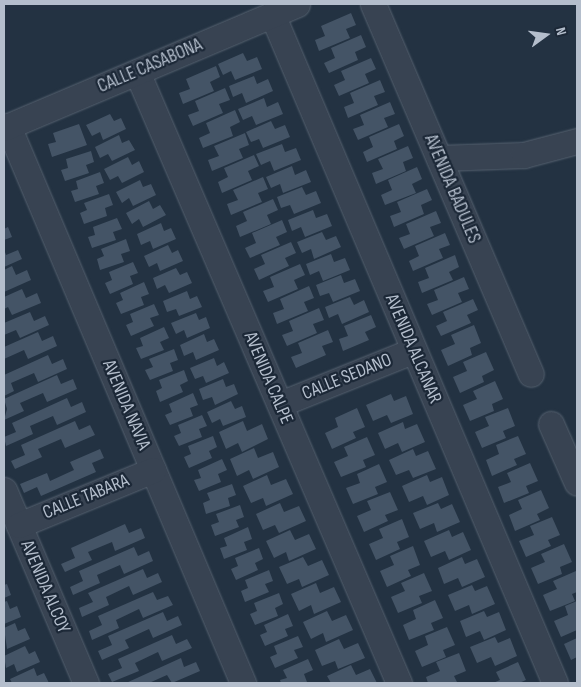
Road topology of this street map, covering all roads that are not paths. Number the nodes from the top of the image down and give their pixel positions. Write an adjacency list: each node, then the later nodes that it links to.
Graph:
1 (297, 4): 3 (street, CALLE CASABONA)
2 (373, 4): 7 (street, AVENIDA BADULES)
3 (272, 14): 4 (street, CALLE CASABONA); 8 (street, AVENIDA ALCANAR)
4 (137, 72): 5 (street, CALLE CASABONA); 10 (street, AVENIDA CALPE)
5 (6, 127): 12 (street, AVENIDA NAVIA)
6 (577, 141): 7 (street)
7 (438, 158): 9 (street, AVENIDA BADULES)
8 (414, 350): 10 (street, CALLE SEDANO); 19 (street, AVENIDA ALCANAR)
9 (531, 374)
10 (280, 404): 18 (street, AVENIDA CALPE)
11 (550, 424): 13 (street)
12 (153, 470): 15 (street, CALLE TABARA); 17 (street, AVENIDA NAVIA)
13 (575, 472)
14 (4, 490): 15 (street, AVENIDA ALCOY)
15 (19, 525): 16 (street, AVENIDA ALCOY)
16 (86, 683)
17 (244, 683)
18 (399, 683)
19 (555, 683)

